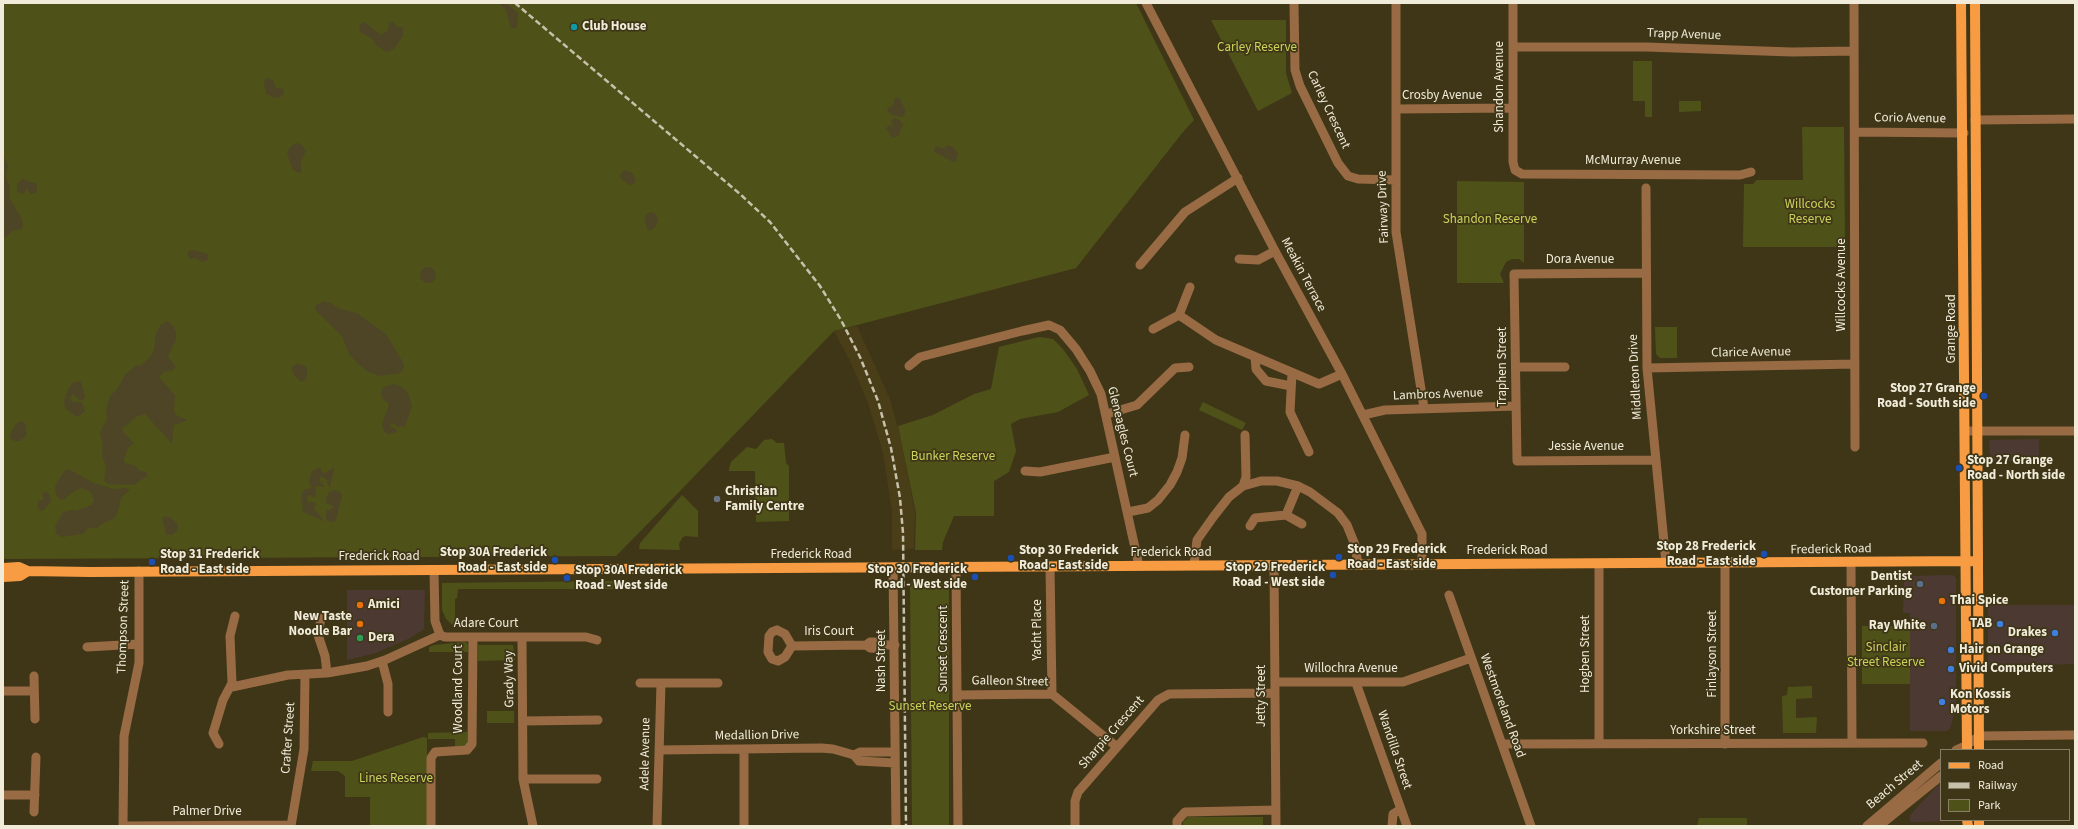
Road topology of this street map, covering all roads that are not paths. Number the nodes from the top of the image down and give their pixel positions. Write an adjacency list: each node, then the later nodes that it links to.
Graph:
1 (1146, 3): 18 (street, Meakin Terrace)
2 (1294, 3): 19 (street, Carley Crescent)
3 (1513, 3): 8 (street, Shandon Avenue)
4 (1854, 3): 9 (street, Willcocks Avenue)
5 (1961, 3): 15 (main road, Grange Road)
6 (1975, 3): 13 (main road, Grange Road)
7 (1396, 4): 11 (street, Fairway Drive)
8 (1513, 47): 9 (street, Trapp Avenue); 10 (street, Shandon Avenue)
9 (1854, 51): 14 (street, Willcocks Avenue)
10 (1513, 108): 11 (street, Crosby Avenue); 16 (street, Shandon Avenue)
11 (1396, 109): 19 (street, Fairway Drive)
12 (2075, 118): 13 (street)
13 (1975, 120): 15 (main road); 45 (main road, Grange Road)
14 (1856, 132): 15 (street, Corio Avenue); 30 (street, Willcocks Avenue)
15 (1964, 133): 43 (main road, Grange Road)
16 (1515, 170): 17 (street, McMurray Avenue)
17 (1751, 172)
18 (1238, 178): 21 (street, Meakin Terrace); 23 (street)
19 (1396, 180): 40 (street, Fairway Drive)
20 (1646, 188): 24 (street, Middleton Drive)
21 (1275, 251): 22 (street); 37 (street, Meakin Terrace)
22 (1239, 259)
23 (1140, 265)
24 (1646, 273): 25 (street, Dora Avenue); 35 (street, Middleton Drive)
25 (1514, 274): 33 (street, Traphen Street)
26 (1190, 287): 27 (street)
27 (1179, 315): 28 (street); 29 (street)
28 (1153, 329)
29 (1255, 357): 36 (street); 38 (street)
30 (1855, 364): 35 (street, Clarice Avenue); 48 (street, Willcocks Avenue)
31 (909, 366): 41 (street, Gleneagles Court)
32 (1189, 367): 41 (street)
33 (1516, 367): 34 (street); 39 (street, Traphen Street)
34 (1565, 367)
35 (1647, 368): 51 (street, Middleton Drive)
36 (1292, 373): 37 (street); 38 (street)
37 (1342, 374): 42 (street, Meakin Terrace)
38 (1291, 386): 49 (street)
39 (1516, 406): 40 (street, Lambros Avenue); 52 (street, Traphen Street)
40 (1424, 408): 42 (street, Lambros Avenue)
41 (1106, 414): 50 (street, Gleneagles Court)
42 (1363, 415): 65 (street, Meakin Terrace)
43 (1965, 431): 45 (street); 60 (main road, Grange Road)
44 (2075, 431): 45 (street)
45 (1977, 432): 61 (main road, Grange Road)
46 (1185, 435): 56 (street)
47 (1246, 435): 54 (street)
48 (1855, 447)
49 (1309, 452)
50 (1115, 457): 53 (street); 56 (street, Gleneagles Court)
51 (1656, 460): 52 (street, Jessie Avenue); 62 (street, Middleton Drive)
52 (1517, 461)
53 (1025, 470)
54 (1243, 486): 55 (street); 70 (street)
55 (1298, 486): 57 (street); 68 (street)
56 (1128, 512): 69 (street, Gleneagles Court)
57 (1286, 515): 58 (street); 59 (street)
58 (1302, 524)
59 (1250, 526)
60 (1965, 561): 61 (main road, Frederick Road); 64 (main road, Frederick Road); 119 (main road, Grange Road)
61 (1978, 561): 111 (main road, Grange Road)
62 (1666, 563): 63 (main road, Frederick Road); 66 (main road, Frederick Road)
63 (1725, 563): 64 (main road, Frederick Road); 116 (street, Finlayson Street)
64 (1851, 563): 117 (street)
65 (1422, 564): 66 (main road, Frederick Road); 68 (main road, Frederick Road)
66 (1599, 564): 115 (street, Hogben Street)
67 (1274, 565): 68 (main road, Frederick Road); 70 (main road, Frederick Road); 95 (street, Jetty Street)
68 (1358, 565)
69 (1139, 566): 70 (main road, Frederick Road); 73 (main road, Frederick Road)
70 (1194, 566)
71 (893, 567): 72 (main road, Frederick Road); 75 (main road, Frederick Road); 87 (street, Nash Street)
72 (956, 567): 73 (main road, Frederick Road); 105 (street, Sunset Crescent)
73 (1050, 567): 104 (street, Yacht Place)
74 (3, 568): 76 (main road, Frederick Road)
75 (434, 570): 77 (main road, Frederick Road); 82 (street, Adare Court)
76 (28, 571): 77 (main road, Frederick Road); 78 (main road, Frederick Road)
77 (139, 571): 86 (street, Thompson Street)
78 (3, 577)
79 (1449, 595): 90 (street, Westmoreland Road)
80 (235, 616): 100 (street)
81 (321, 618): 92 (street)
82 (440, 635): 83 (street, Adare Court); 91 (street)
83 (472, 637): 84 (street, Adare Court); 139 (street, Woodland Court)
84 (522, 638): 85 (street, Adare Court); 109 (street, Grady Way)
85 (597, 640)
86 (138, 644): 89 (street); 138 (street, Thompson Street)
87 (895, 645): 88 (street, Iris Court); 123 (street, Nash Street)
88 (792, 646)
89 (87, 648)
90 (1471, 658): 99 (street, Willochra Avenue); 114 (street, Westmoreland Road)
91 (382, 661): 92 (street); 106 (street)
92 (327, 673): 93 (street)
93 (306, 675): 100 (street); 137 (street, Crafter Street)
94 (34, 676): 102 (street)
95 (1275, 682): 99 (street, Willochra Avenue); 103 (street, Jetty Street)
96 (640, 683): 97 (street)
97 (661, 683): 98 (street); 122 (street, Adele Avenue)
98 (718, 683)
99 (1356, 683): 133 (street, Wandilla Street)
100 (232, 687): 113 (street)
101 (3, 691): 102 (street)
102 (34, 691): 107 (street)
103 (1275, 693): 118 (street, Sharpie Crescent); 134 (street, Jetty Street)
104 (1052, 694): 105 (street, Galleon Street); 118 (street, Galleon Street)
105 (957, 695): 144 (street, Sunset Crescent)
106 (388, 712)
107 (35, 719)
108 (598, 720): 109 (street, Grady Way)
109 (523, 721): 129 (street, Grady Way)
110 (2075, 735): 111 (street)
111 (1979, 736): 119 (street); 121 (main road, Grange Road)
112 (1923, 743): 117 (street, Yorkshire Street)
113 (219, 744)
114 (1503, 744): 115 (street, Yorkshire Street); 150 (street, Westmoreland Road)
115 (1599, 744): 116 (street, Yorkshire Street)
116 (1725, 744): 117 (street, Yorkshire Street)
117 (1852, 744)
118 (1117, 747): 145 (street, Sharpie Crescent)
119 (1966, 748)
120 (744, 749): 122 (street, Medallion Drive); 124 (street, Medallion Drive); 142 (street)
121 (1979, 749)
122 (659, 750): 141 (street, Adele Avenue)
123 (895, 752): 124 (street, Medallion Drive); 126 (street, Nash Street)
124 (854, 755): 126 (street, Medallion Drive)
125 (36, 757): 132 (street)
126 (895, 763): 143 (street, Nash Street)
127 (1940, 764): 151 (street, Beach Street)
128 (1940, 777): 152 (street, Beach Street)
129 (524, 779): 130 (street); 140 (street, Grady Way)
130 (597, 780)
131 (3, 795): 132 (street)
132 (35, 795): 135 (street)
133 (1401, 809): 148 (street); 149 (street, Wandilla Street)
134 (1276, 810): 146 (street); 147 (street, Jetty Street)
135 (34, 812)
136 (209, 825): 137 (street, Palmer Drive); 138 (street, Palmer Drive)
137 (291, 825)
138 (123, 826)
139 (431, 826)
140 (533, 826)
141 (658, 826)
142 (744, 826)
143 (896, 826)
144 (958, 826)
145 (1075, 826)
146 (1177, 826)
147 (1276, 826)
148 (1392, 826)
149 (1407, 826)
150 (1531, 826)
151 (1867, 826)
152 (1880, 826)

